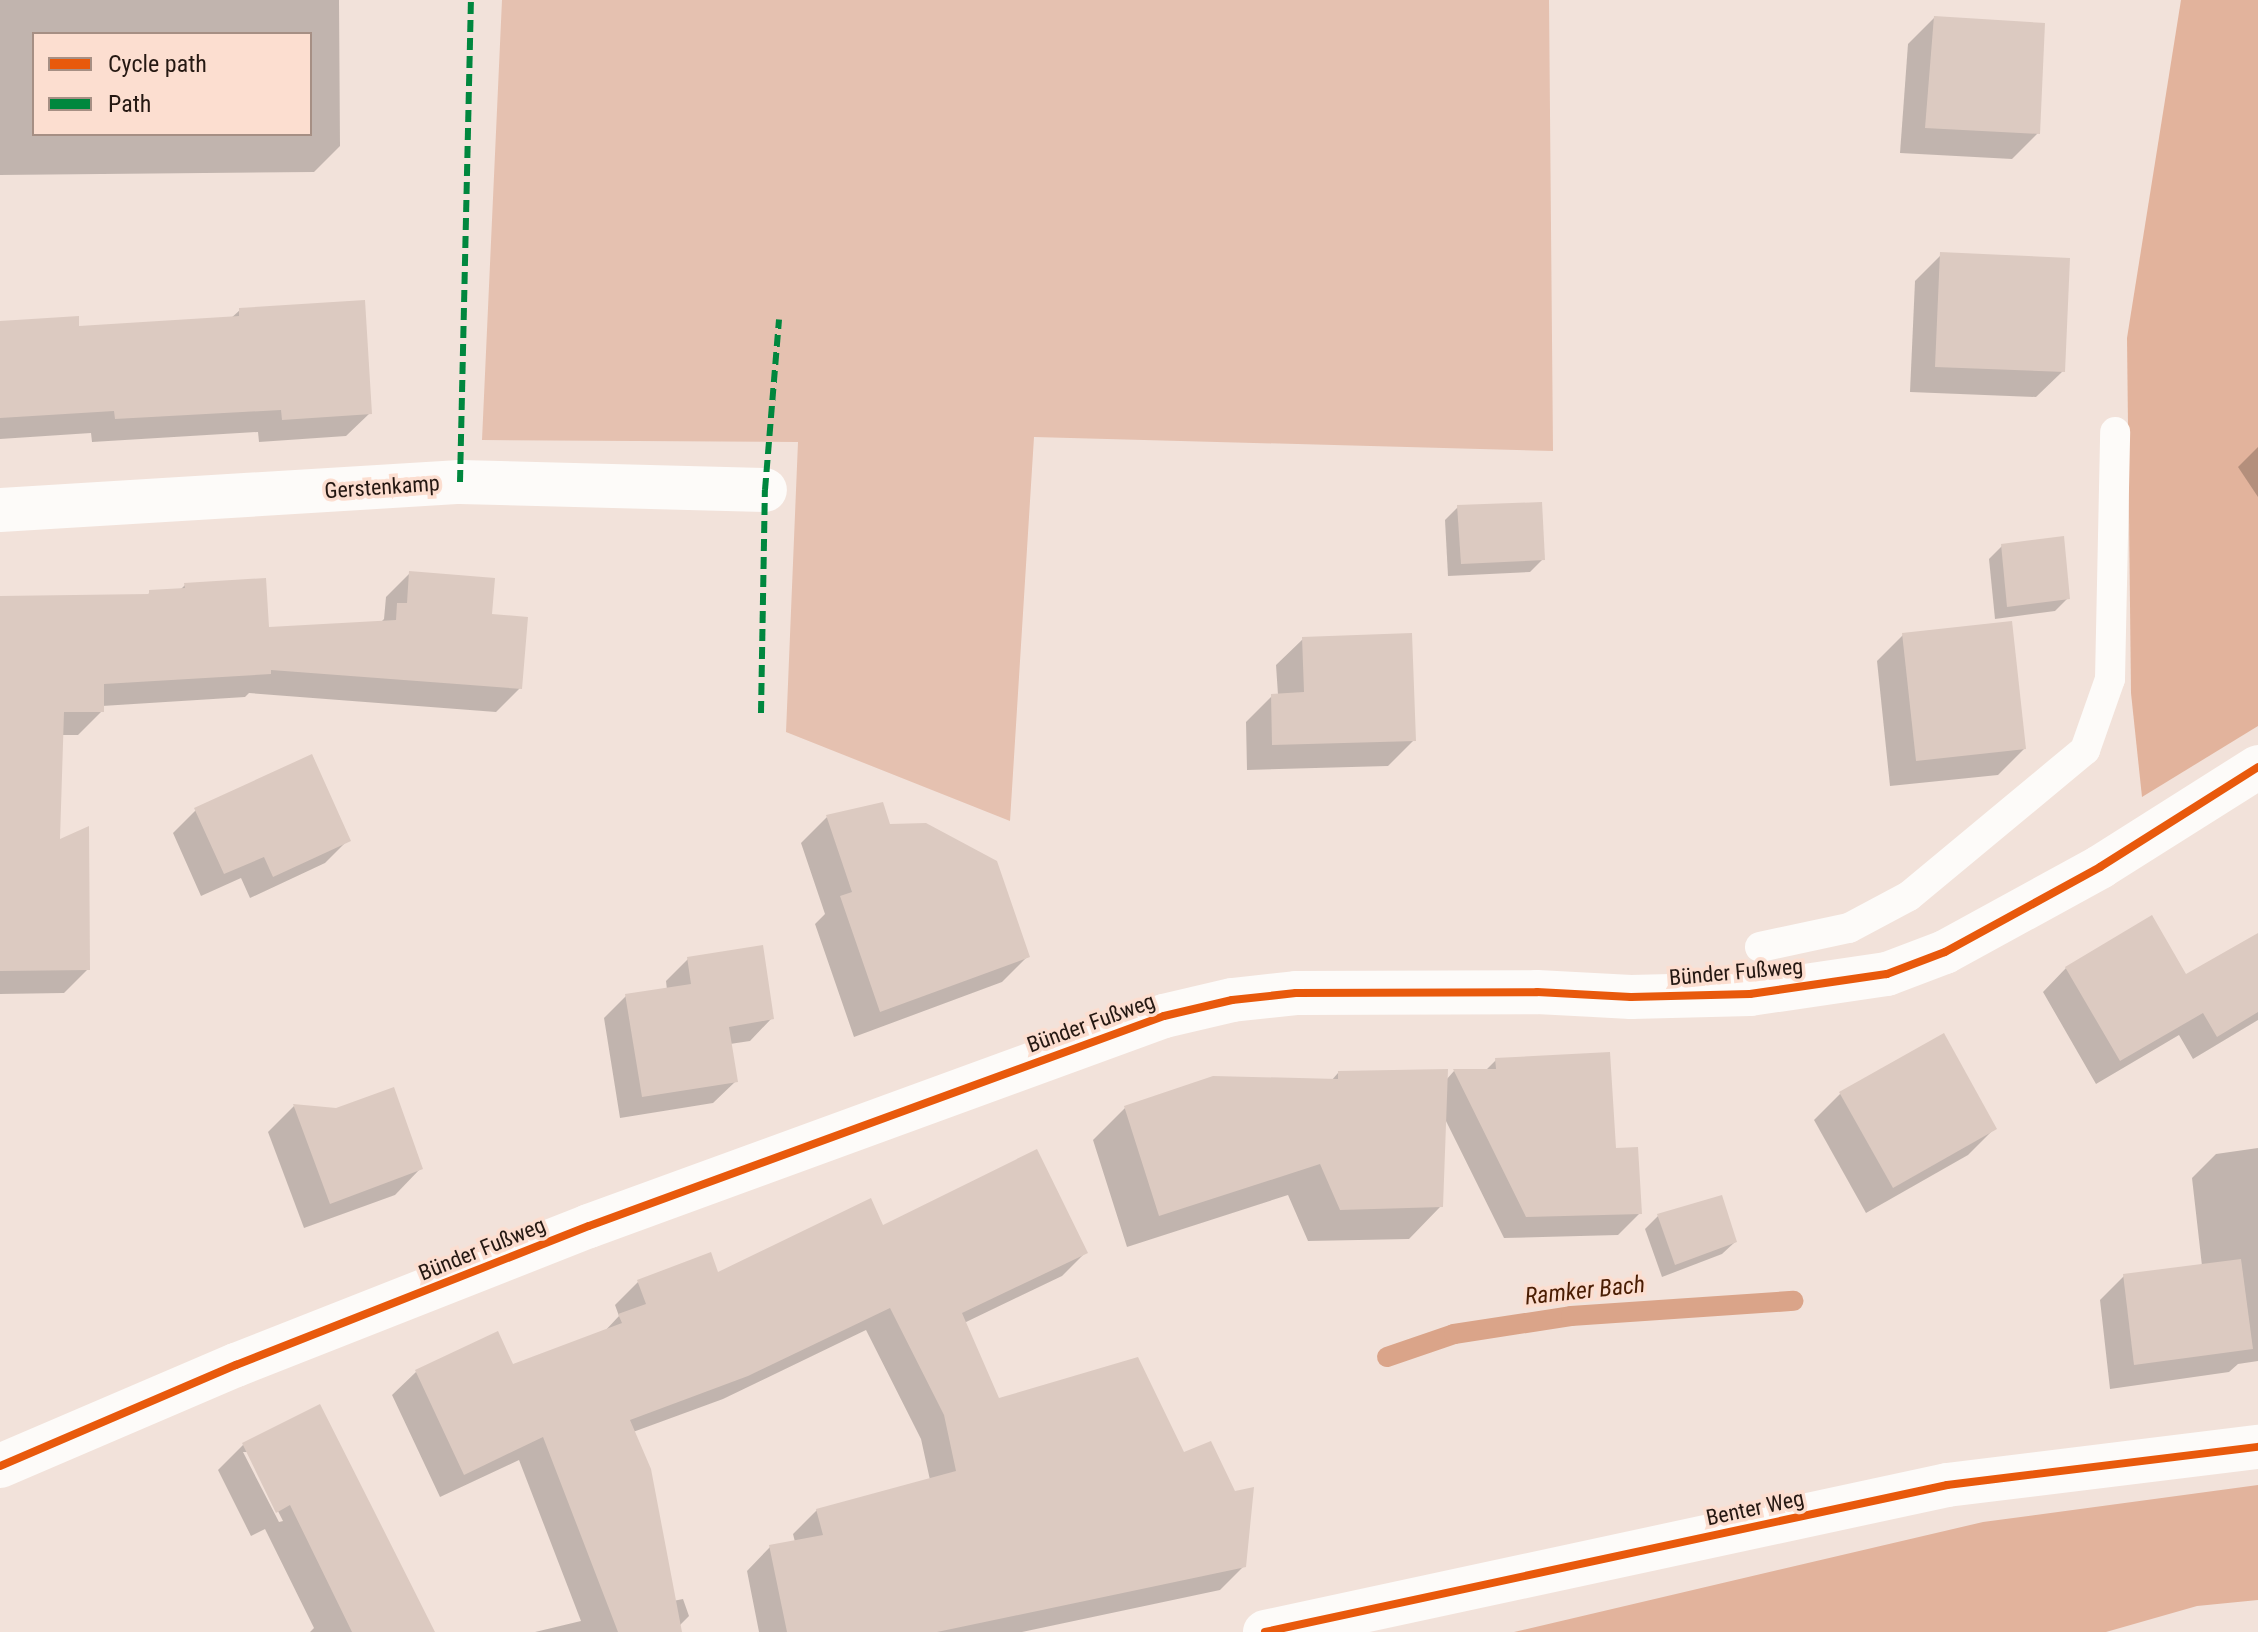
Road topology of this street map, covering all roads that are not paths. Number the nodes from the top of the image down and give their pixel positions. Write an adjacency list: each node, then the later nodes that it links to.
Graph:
1 (2115, 432): 5 (lane)
2 (765, 490): 3 (street, Gerstenkamp)
3 (0, 510)
4 (2258, 767): 7 (street, Bünder Fußweg)
5 (1760, 947)
6 (2258, 1447): 8 (street, Benter Weg)
7 (0, 1466)
8 (1265, 1632)

